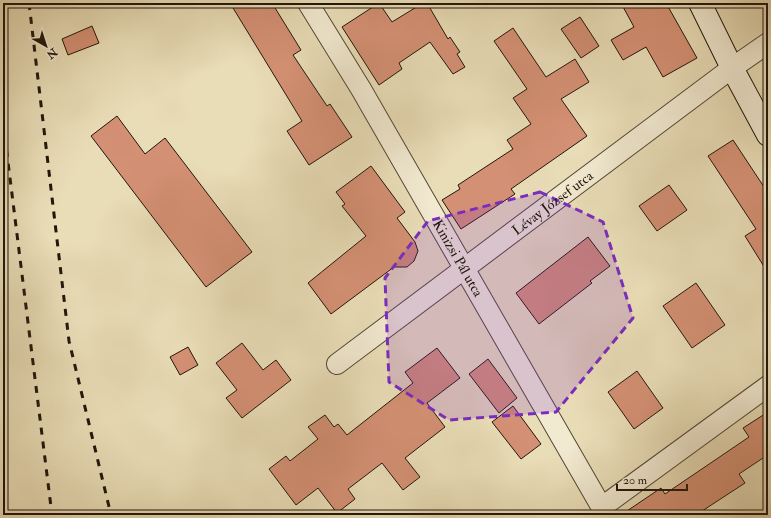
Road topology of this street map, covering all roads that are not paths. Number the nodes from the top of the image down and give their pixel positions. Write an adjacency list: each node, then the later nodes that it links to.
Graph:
1 (308, 3): 6 (street, Kinizsi Pál utca)
2 (700, 3): 4 (street)
3 (768, 43): 4 (street, Lévay József utca)
4 (732, 68): 5 (street); 6 (street, Lévay József utca)
5 (768, 135)
6 (465, 269): 7 (street, Lévay József utca); 9 (street, Kinizsi Pál utca)
7 (337, 364)
8 (768, 386): 9 (street)
9 (604, 511)

